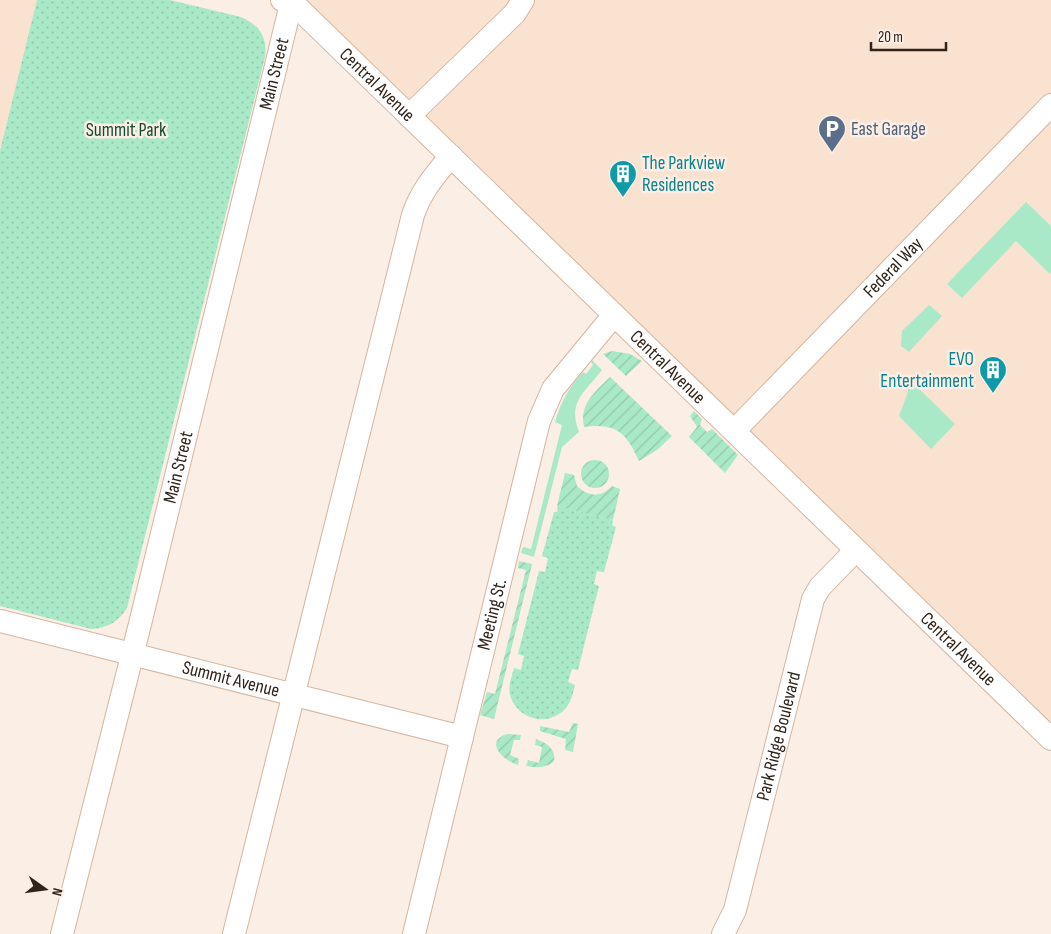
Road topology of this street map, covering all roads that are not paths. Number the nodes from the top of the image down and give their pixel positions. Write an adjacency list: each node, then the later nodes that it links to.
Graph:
1 (523, 0): 4 (street)
2 (288, 1): 4 (street, Central Avenue); 10 (street, Main Street)
3 (1051, 105): 7 (street, Federal Way)
4 (409, 116): 5 (street, Central Avenue)
5 (451, 156): 6 (street, Central Avenue); 11 (street)
6 (614, 315): 7 (street, Central Avenue); 12 (street, Meeting St.)
7 (734, 431): 8 (street, Central Avenue)
8 (856, 550): 13 (street, Central Avenue); 17 (street, Park Ridge Boulevard)
9 (0, 621): 10 (street, Summit Avenue)
10 (132, 653): 11 (street, Summit Avenue); 14 (street, Main Street)
11 (293, 695): 12 (street, Summit Avenue); 15 (street)
12 (462, 737): 16 (street, Meeting St.)
13 (1051, 739)
14 (62, 934)
15 (234, 934)
16 (414, 934)
17 (723, 934)

